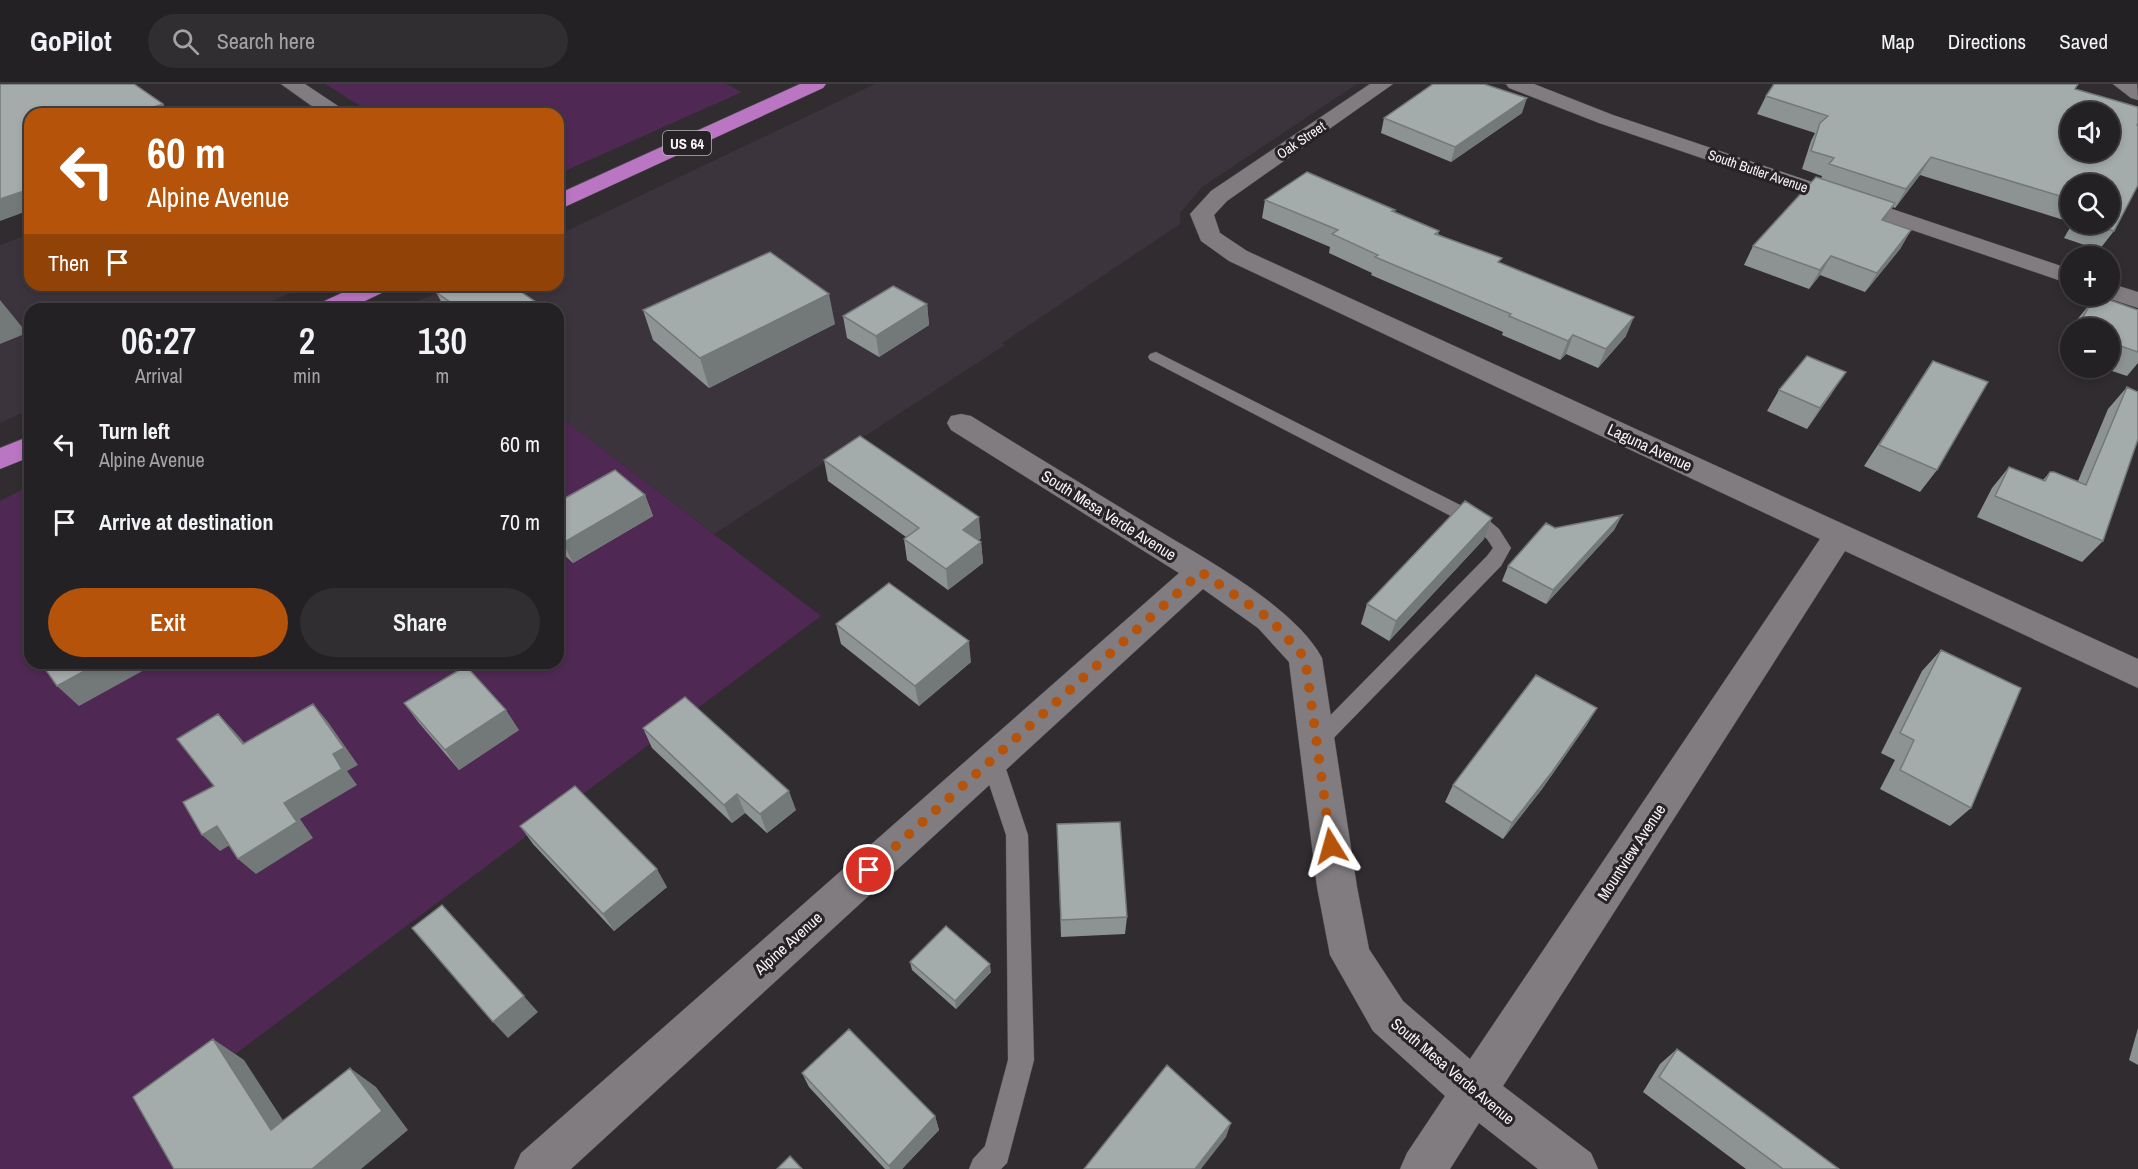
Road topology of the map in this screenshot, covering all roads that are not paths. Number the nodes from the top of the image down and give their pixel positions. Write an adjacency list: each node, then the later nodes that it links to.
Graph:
1 (291, 84): 7 (street)
2 (816, 84): 9 (highway, US 64)
3 (1383, 84): 8 (street, Oak Street)
4 (1516, 84): 10 (street, South Butler Avenue)
5 (2123, 84): 6 (street)
6 (2138, 94)
7 (328, 108)
8 (1219, 196): 19 (street, Laguna Avenue)
9 (564, 200)
10 (2060, 274)
11 (366, 291): 14 (highway)
12 (2120, 294): 13 (street)
13 (2138, 300)
14 (340, 303)
15 (1156, 357): 22 (lane)
16 (961, 423): 20 (street, South Mesa Verde Avenue)
17 (24, 449): 18 (highway)
18 (0, 459)
19 (1839, 535): 21 (street, Laguna Avenue); 24 (street, Mountview Avenue)
20 (1201, 572): 22 (street, South Mesa Verde Avenue); 23 (street, Alpine Avenue)
21 (2138, 674)
22 (1316, 743): 24 (street, South Mesa Verde Avenue)
23 (992, 760): 25 (street, Alpine Avenue); 26 (lane)
24 (1474, 1092): 27 (street, Mountview Avenue); 28 (street, South Mesa Verde Avenue)
25 (537, 1169)
26 (983, 1169)
27 (1423, 1169)
28 (1575, 1169)

